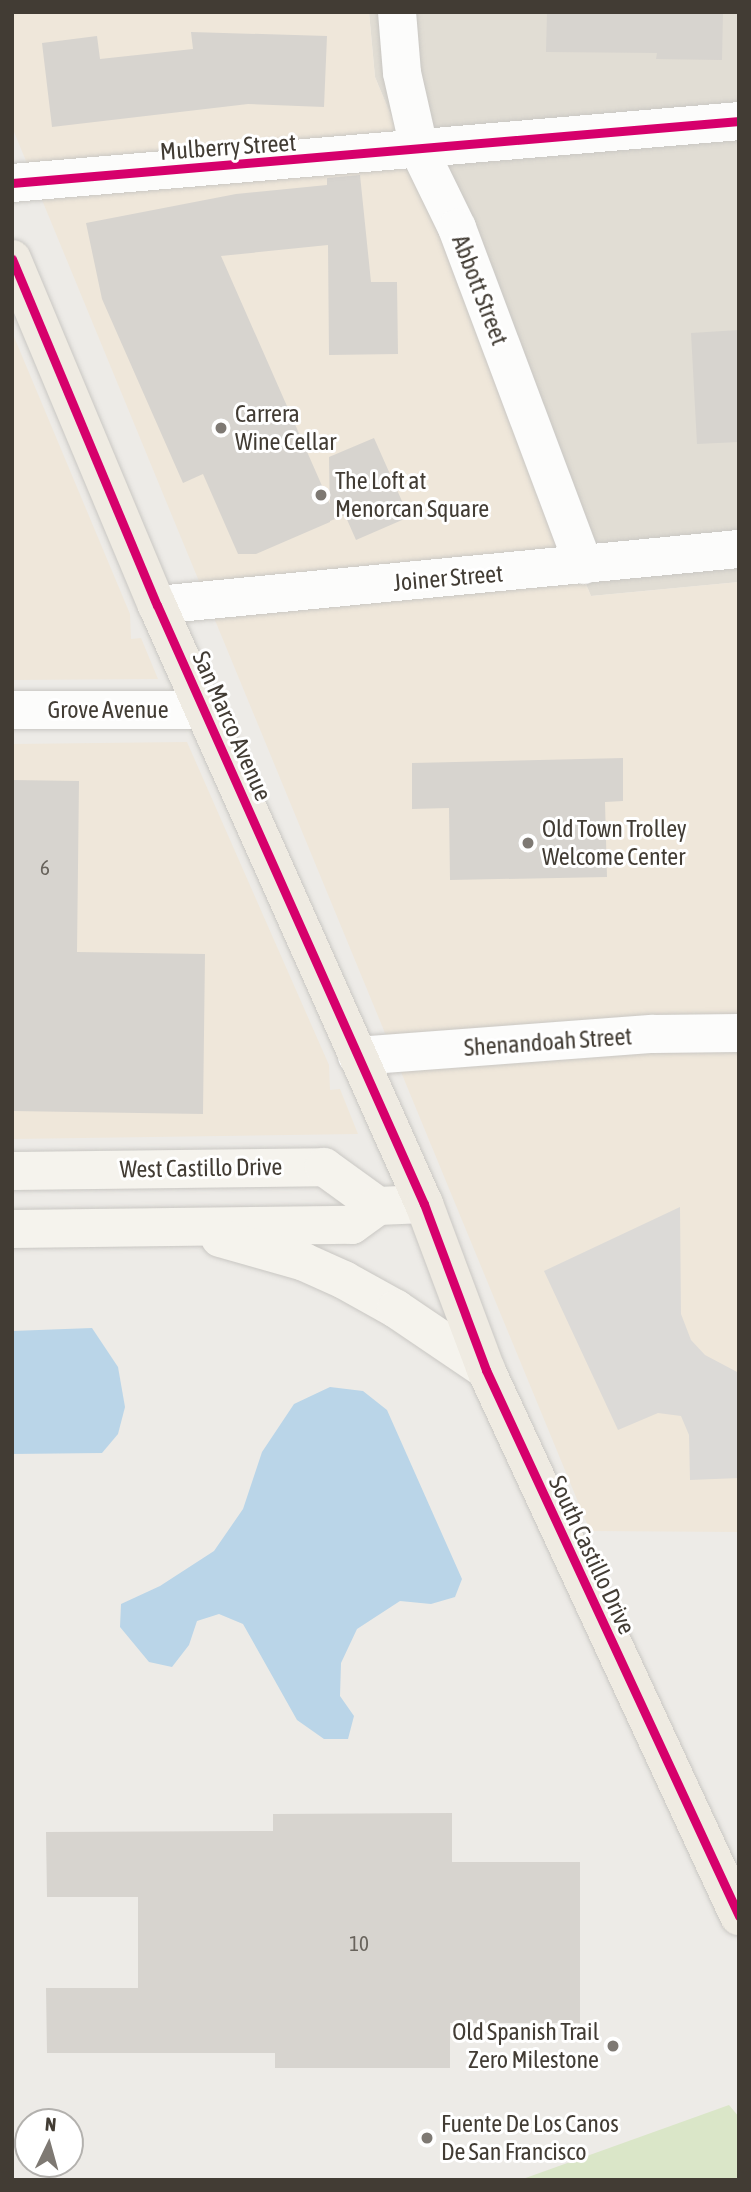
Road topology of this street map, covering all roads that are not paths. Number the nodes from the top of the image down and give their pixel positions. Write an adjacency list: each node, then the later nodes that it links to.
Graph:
1 (397, 12): 3 (street, Abbott Street)
2 (739, 121): 3 (street, Mulberry Street)
3 (420, 152): 4 (street, Mulberry Street); 7 (street, Abbott Street)
4 (12, 183)
5 (12, 259): 8 (main road, San Marco Avenue)
6 (739, 549): 7 (street, Joiner Street)
7 (584, 565): 8 (street, Joiner Street)
8 (157, 605): 10 (main road, San Marco Avenue)
9 (12, 710): 10 (street, Grove Avenue)
10 (204, 710): 12 (main road, San Marco Avenue)
11 (739, 1032): 12 (street, Shenandoah Street)
12 (357, 1056): 14 (main road, San Marco Avenue)
13 (12, 1171): 15 (main road, West Castillo Drive)
14 (424, 1204): 15 (main road); 18 (main road, South Castillo Drive)
15 (378, 1206): 16 (main road)
16 (178, 1225): 17 (main road); 18 (main road)
17 (12, 1229)
18 (486, 1370): 19 (main road, South Castillo Drive)
19 (739, 1916)

